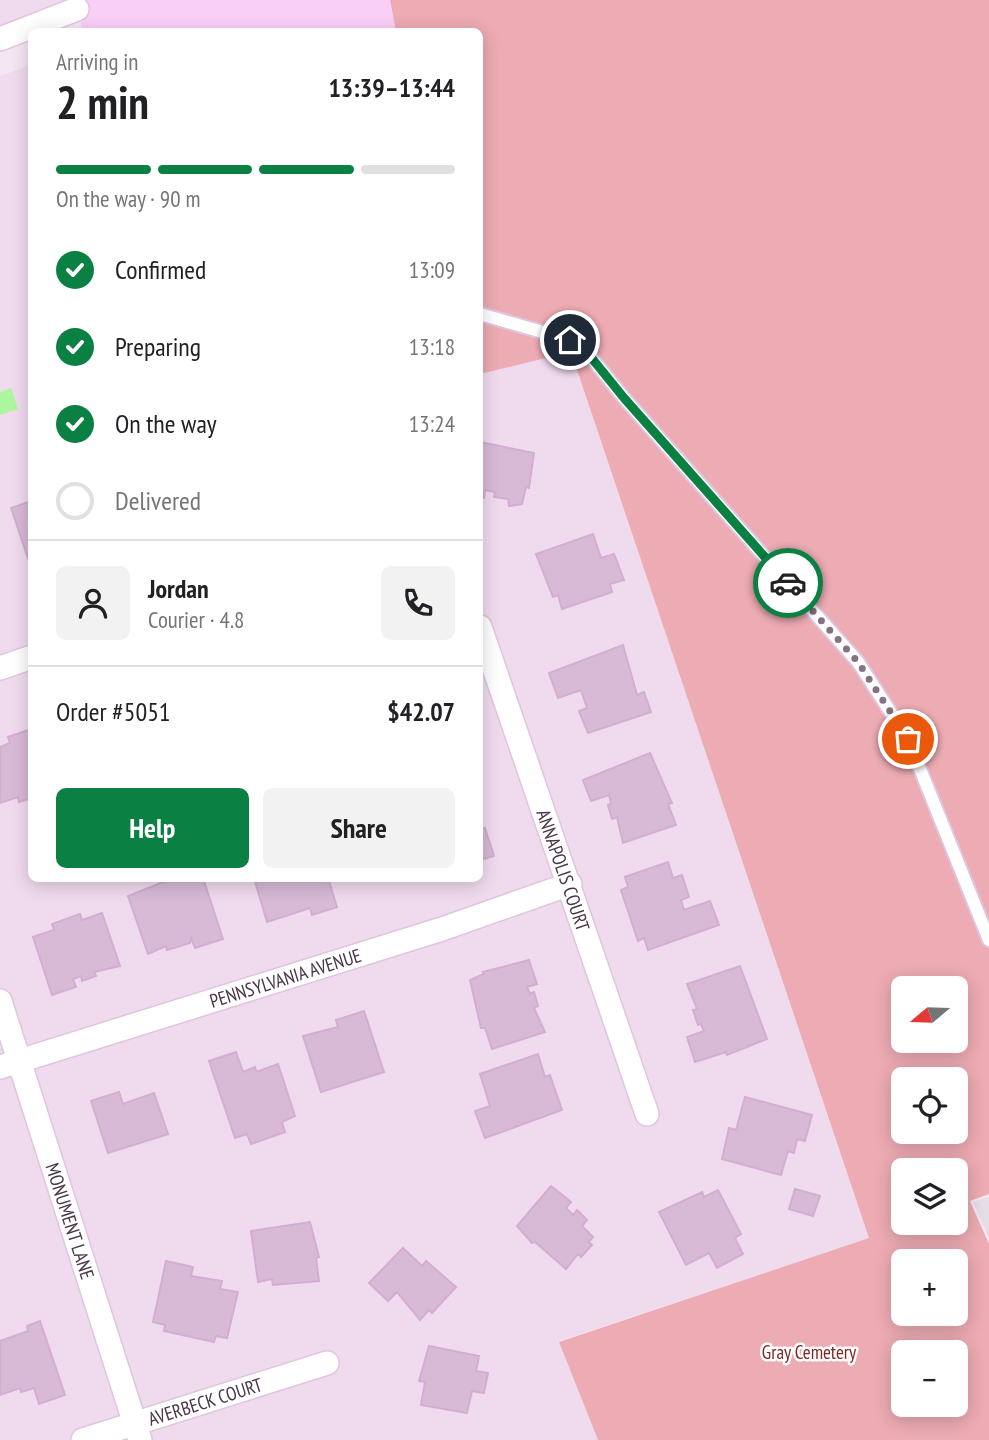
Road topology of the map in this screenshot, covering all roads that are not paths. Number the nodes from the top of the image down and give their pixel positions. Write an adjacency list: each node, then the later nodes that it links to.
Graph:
1 (78, 5): 2 (street)
2 (0, 39)
3 (483, 315): 8 (lane)
4 (483, 636): 7 (street, ANNAPOLIS COURT)
5 (28, 658): 6 (street)
6 (0, 668)
7 (570, 884): 10 (street, PENNSYLVANIA AVENUE); 11 (street, ANNAPOLIS COURT)
8 (989, 940)
9 (0, 1001): 10 (street, MONUMENT LANE)
10 (10, 1064): 13 (street, MONUMENT LANE)
11 (647, 1114)
12 (327, 1363): 13 (street, AVERBECK COURT)
13 (137, 1431): 14 (street, AVERBECK COURT)
14 (83, 1440)

